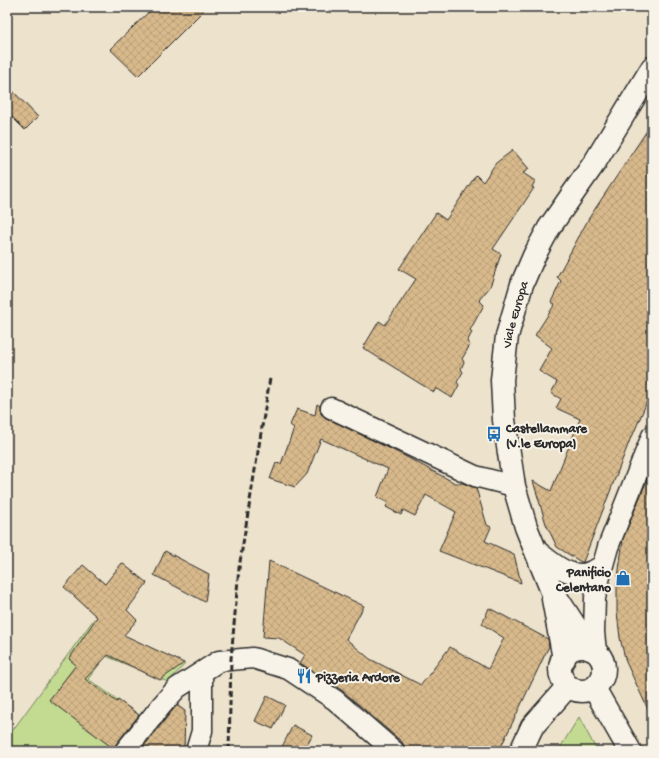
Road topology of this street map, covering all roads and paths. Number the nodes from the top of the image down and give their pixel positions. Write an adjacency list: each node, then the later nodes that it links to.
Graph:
1 (652, 68): 4 (main road, Viale Europa)
2 (331, 408): 4 (street)
3 (652, 436): 6 (street)
4 (514, 486): 5 (main road, Viale Europa)
5 (534, 549): 6 (street); 7 (main road, Viale Europa)
6 (603, 565): 8 (street)
7 (551, 590): 8 (main road); 9 (main road)
8 (593, 651): 9 (main road); 12 (main road)
9 (564, 659): 11 (main road)
10 (202, 672): 13 (street); 14 (street); 15 (street)
11 (568, 686): 12 (main road); 16 (main road)
12 (594, 688): 17 (main road)
13 (125, 751)
14 (196, 751)
15 (394, 751)
16 (521, 751)
17 (630, 751)

